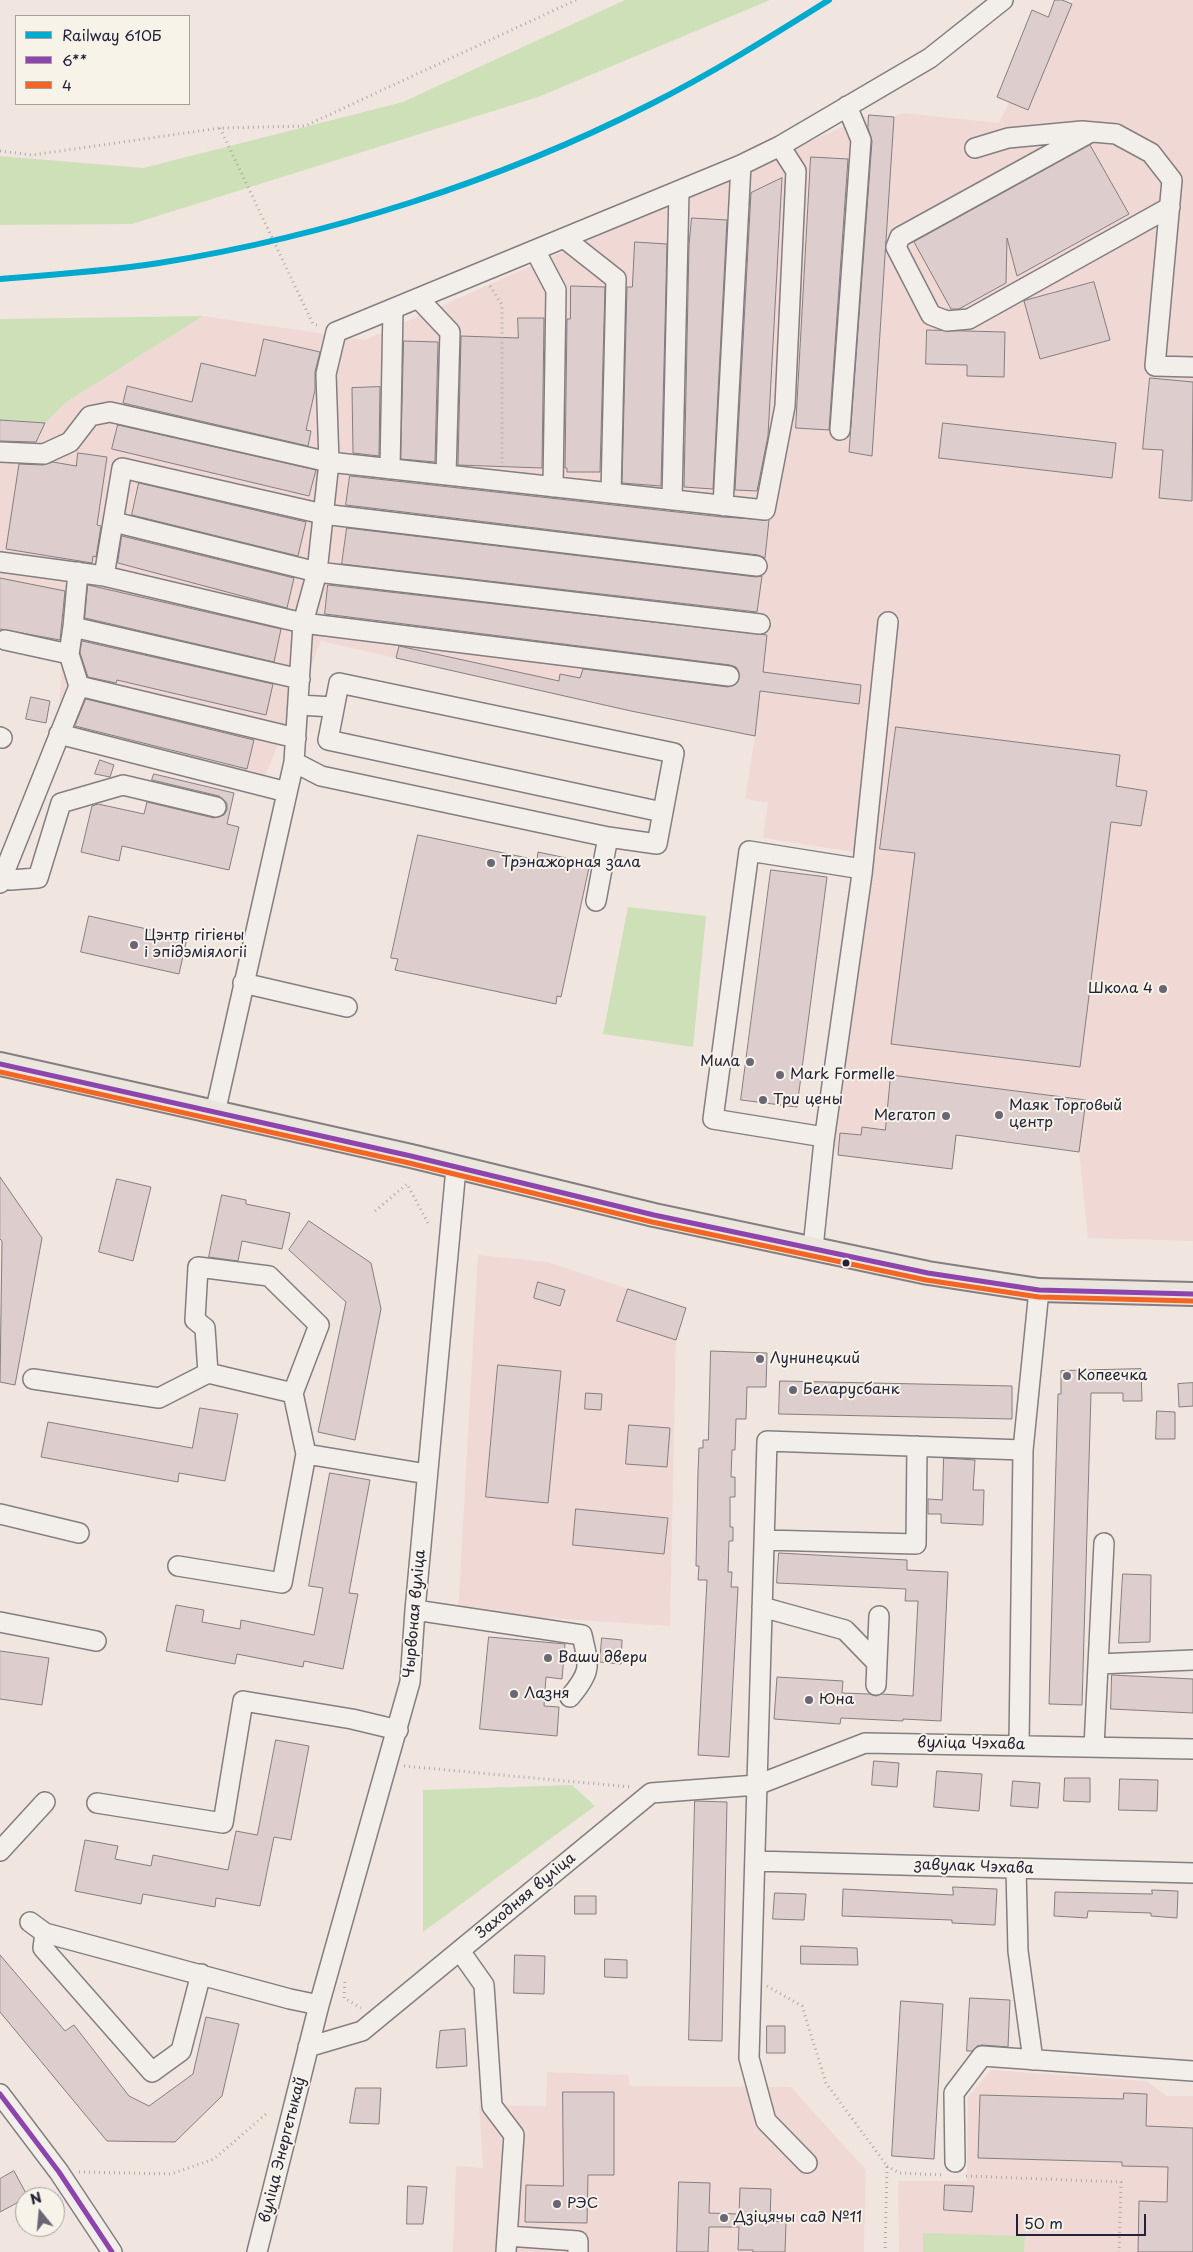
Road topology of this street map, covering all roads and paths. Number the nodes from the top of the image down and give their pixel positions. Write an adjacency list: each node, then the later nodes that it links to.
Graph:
1 (576, 0): 4 (path)
2 (1003, 0): 3 (street)
3 (847, 106): 6 (street); 19 (street)
4 (220, 128): 8 (path); 17 (path)
5 (1090, 132): 7 (street); 11 (street); 11 (street)
6 (780, 146): 9 (street); 28 (street)
7 (975, 148)
8 (0, 151)
9 (742, 165): 10 (street); 28 (street)
10 (679, 191): 12 (street); 27 (street)
11 (1170, 207): 18 (street)
12 (564, 238): 13 (street); 26 (street)
13 (535, 250): 14 (street); 25 (street)
14 (481, 272): 15 (street); 24 (path)
15 (418, 298): 16 (street); 23 (street)
16 (393, 309): 17 (street); 22 (street)
17 (336, 332): 21 (street)
18 (1193, 367)
19 (840, 430)
20 (0, 452): 21 (street)
21 (329, 462): 22 (street); 29 (street)
22 (390, 469): 23 (street)
23 (446, 475): 24 (street)
24 (502, 481): 25 (street)
25 (553, 487): 26 (street)
26 (611, 493): 27 (street)
27 (672, 500): 28 (street)
28 (723, 506)
29 (323, 514): 30 (street); 32 (street); 34 (street)
30 (114, 522): 34 (street); 35 (street)
31 (0, 562): 33 (street)
32 (757, 566)
33 (78, 572): 35 (street); 39 (street)
34 (317, 572): 37 (street); 38 (street)
35 (104, 576): 37 (street)
36 (888, 622): 54 (street)
37 (302, 623): 42 (street); 43 (street)
38 (760, 624)
39 (73, 626): 41 (street); 43 (street)
40 (5, 640): 41 (street)
41 (68, 654): 44 (street)
42 (729, 676)
43 (300, 680): 45 (street)
44 (80, 686): 47 (street); 48 (street)
45 (299, 705): 46 (street); 48 (street)
46 (333, 707): 52 (street); 52 (street)
47 (59, 734): 50 (street); 55 (street)
48 (296, 738): 49 (street)
49 (294, 762): 50 (street); 53 (street)
50 (287, 792): 57 (street)
51 (216, 807): 55 (street)
52 (662, 812): 53 (street)
53 (608, 837): 56 (street)
54 (862, 869): 61 (street); 61 (street)
55 (1, 880)
56 (596, 901)
57 (244, 983): 58 (street); 60 (street)
58 (347, 1007)
59 (0, 1064): 60 (main road)
60 (215, 1113): 62 (main road)
61 (824, 1137): 65 (street)
62 (456, 1168): 65 (main road); 74 (street, Чырвоная вуліца)
63 (375, 1211): 64 (path)
64 (428, 1223)
65 (813, 1248): 66 (main road)
66 (1039, 1290): 67 (main road); 72 (street)
67 (1193, 1294)
68 (208, 1373): 69 (street); 70 (street); 70 (street)
69 (33, 1379)
70 (293, 1393): 73 (street)
71 (917, 1446): 72 (street); 77 (street); 77 (street)
72 (1023, 1450): 91 (street)
73 (306, 1454): 74 (street); 79 (street)
74 (427, 1474): 81 (street, Чырвоная вуліца)
75 (0, 1514): 76 (street)
76 (78, 1533)
77 (764, 1540): 80 (street)
78 (1104, 1543): 87 (street)
79 (178, 1566)
80 (762, 1607): 86 (street); 95 (street)
81 (415, 1610): 89 (street); 90 (street, Чырвоная вуліца)
82 (879, 1616): 86 (street)
83 (0, 1622): 84 (street)
84 (96, 1641)
85 (1193, 1660): 87 (street)
86 (877, 1663): 88 (street)
87 (1098, 1664): 92 (street)
88 (876, 1685)
89 (570, 1697)
90 (398, 1730): 98 (street); 107 (street, Чырвоная вуліца)
91 (1019, 1745): 92 (street, вуліца Чэхава); 95 (street, вуліца Чэхава)
92 (1094, 1747): 93 (street, вуліца Чэхава)
93 (1193, 1749)
94 (402, 1775): 96 (path)
95 (758, 1785): 100 (street); 103 (street, Заходняя вуліца)
96 (625, 1794)
97 (46, 1802): 99 (street)
98 (97, 1803)
99 (0, 1851)
100 (755, 1861): 101 (street, завулак Чэхава); 106 (street)
101 (1016, 1868): 102 (street, завулак Чэхава); 110 (street)
102 (1193, 1873)
103 (460, 1951): 109 (street, Заходняя вуліца); 118 (street)
104 (201, 1974): 104 (street); 107 (street)
105 (346, 1974): 108 (path)
106 (752, 1977): 114 (street); 115 (path)
107 (319, 2005): 109 (street, Чырвоная вуліца)
108 (363, 2010)
109 (308, 2047): 120 (street, вуліца Энергетыкаў)
110 (1033, 2060): 111 (street); 116 (street)
111 (1193, 2071)
112 (0, 2094): 117 (street)
113 (266, 2114): 117 (path)
114 (807, 2163)
115 (887, 2166): 116 (path); 122 (path)
116 (953, 2171): 123 (path)
117 (59, 2172): 119 (street)
118 (507, 2244): 121 (street)
119 (112, 2252)
120 (257, 2252)
121 (578, 2252)
122 (885, 2252)
123 (1119, 2252)

